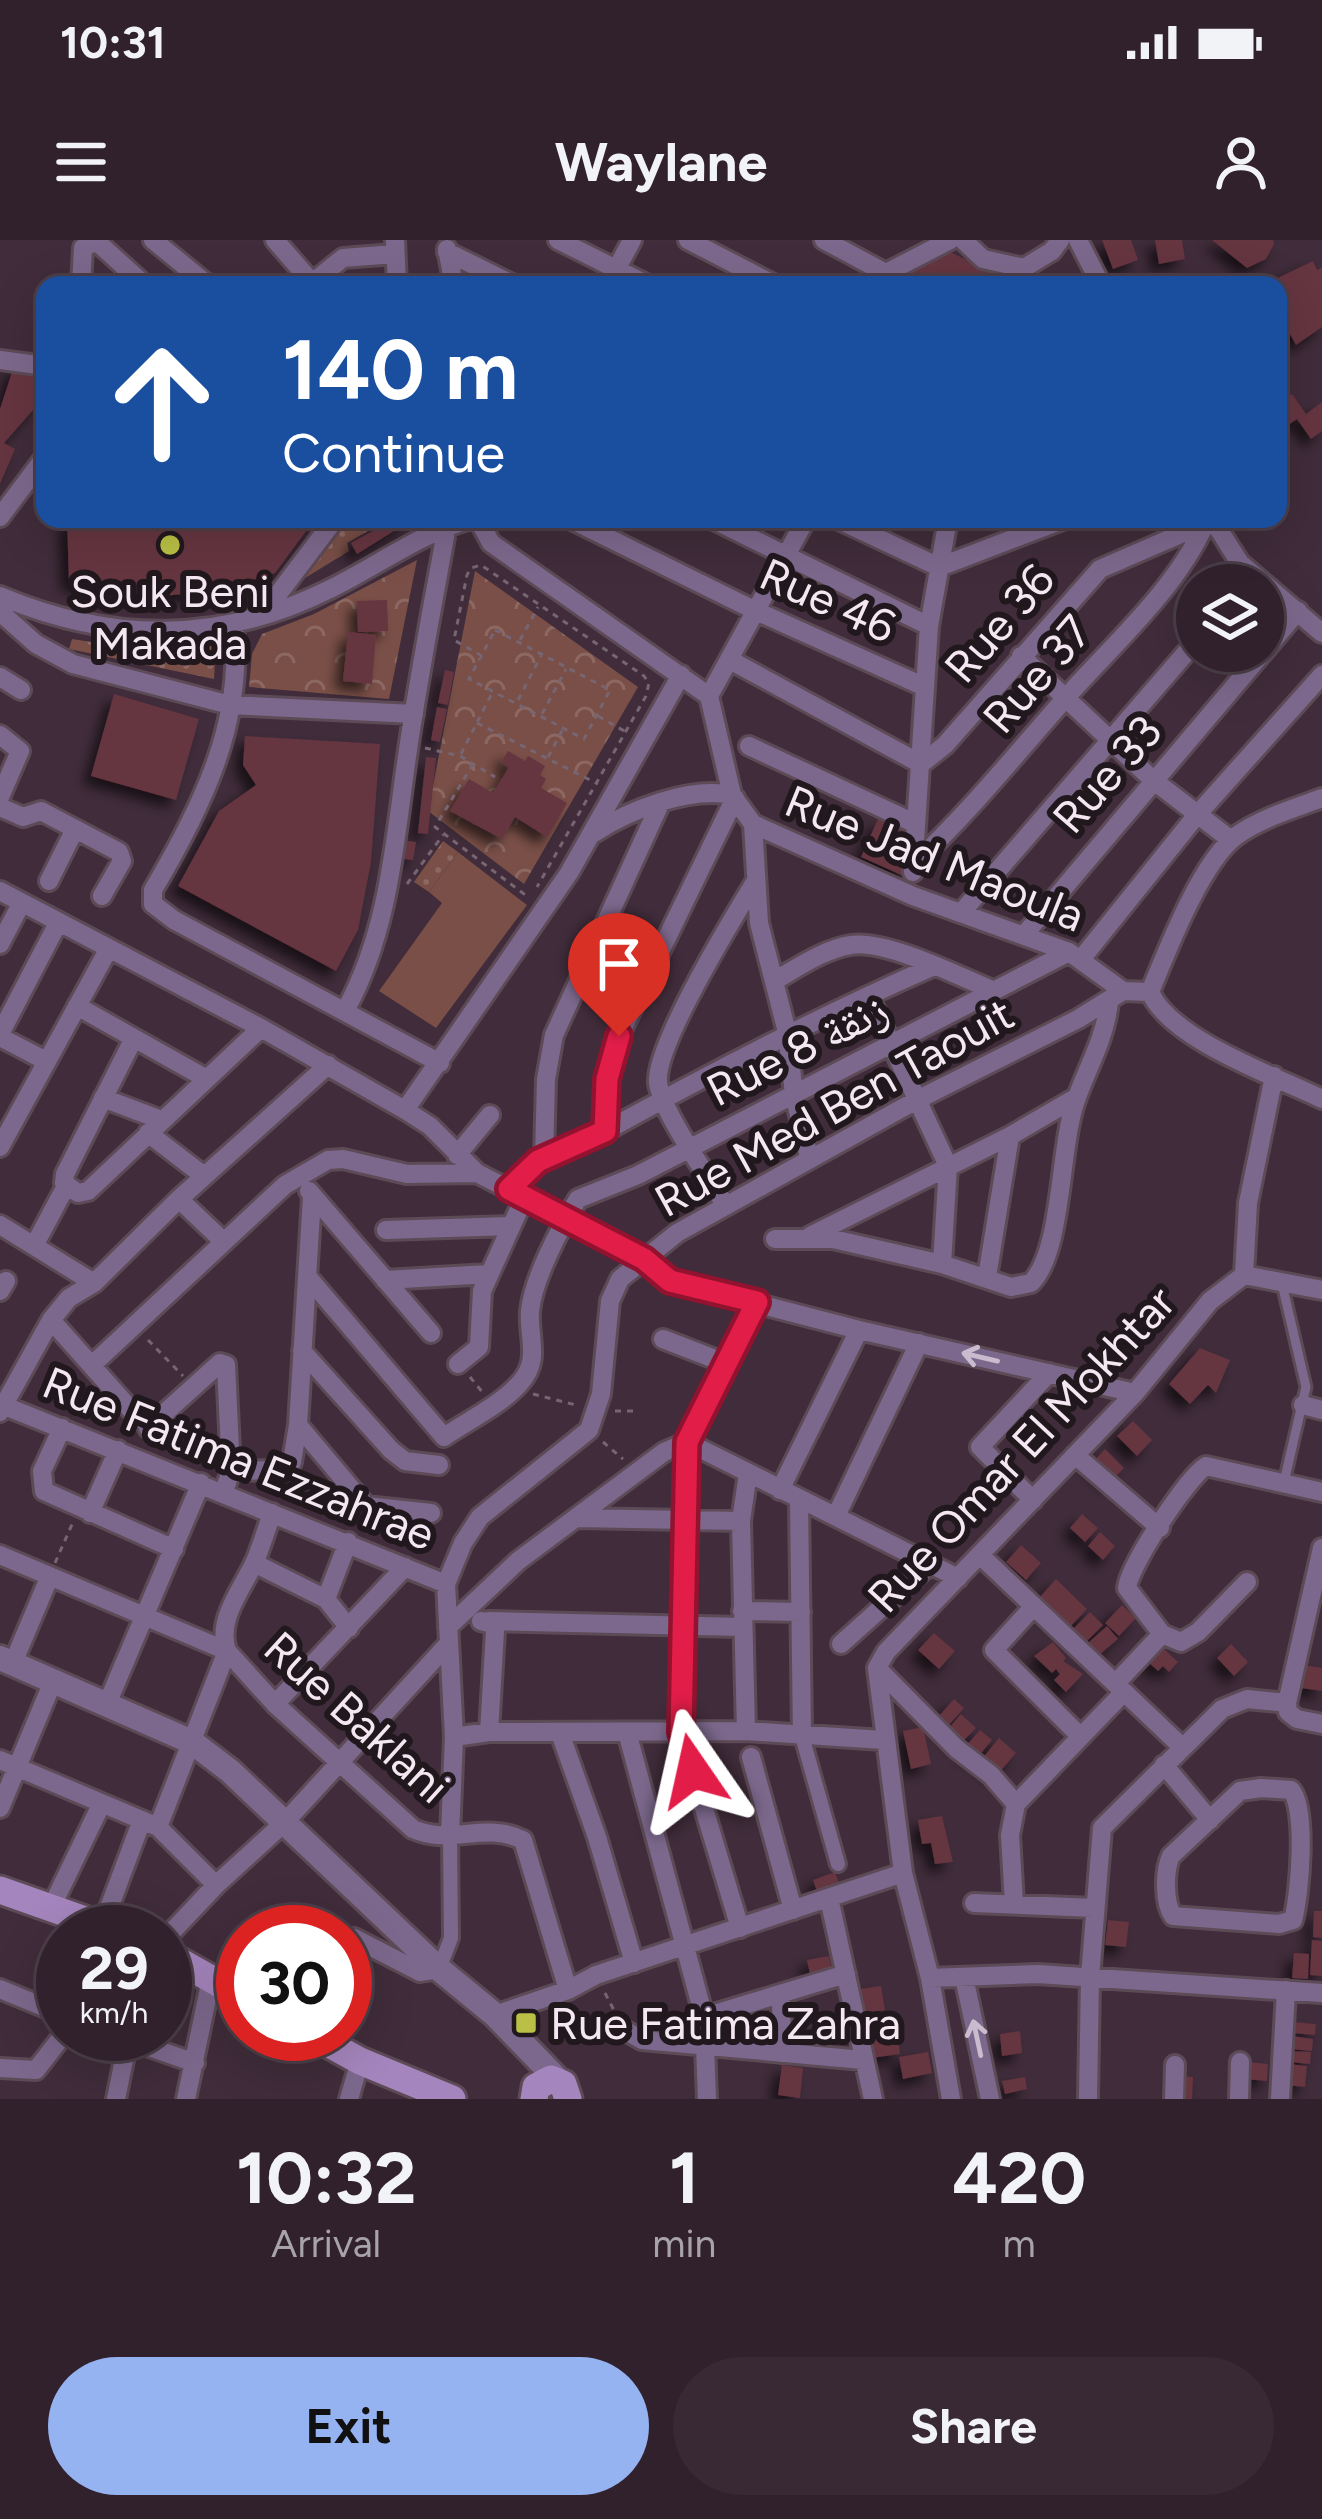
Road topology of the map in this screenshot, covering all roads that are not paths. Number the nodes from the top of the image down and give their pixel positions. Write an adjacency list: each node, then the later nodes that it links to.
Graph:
1 (153, 240): 16 (street)
2 (275, 240): 17 (street)
3 (558, 240): 21 (street)
4 (632, 240): 22 (street)
5 (688, 240): 23 (street)
6 (824, 240): 13 (street)
7 (950, 240): 13 (street)
8 (963, 240): 26 (street)
9 (1060, 240): 27 (street)
10 (1078, 240): 28 (street)
11 (447, 246): 19 (street); 20 (street)
12 (395, 247): 18 (street)
13 (886, 272): 24 (street); 25 (street)
14 (81, 276): 15 (street)
15 (136, 276)
16 (197, 276)
17 (306, 276)
18 (322, 276)
19 (452, 276)
20 (499, 276)
21 (611, 276)
22 (613, 276)
23 (758, 276)
24 (879, 276)
25 (893, 276)
26 (1021, 276)
27 (1024, 276)
28 (1096, 276)
29 (0, 360): 30 (street)
30 (36, 365)
31 (36, 469): 32 (street)
32 (0, 517)
33 (328, 528): 54 (street)
34 (443, 528): 54 (street)
35 (447, 528): 69 (street)
36 (480, 528): 61 (street)
37 (588, 528): 51 (street, Rue 46)
38 (730, 528): 46 (street)
39 (801, 528): 46 (street)
40 (856, 528): 48 (street)
41 (946, 528): 48 (street)
42 (1041, 528): 48 (street)
43 (1194, 528): 58 (street, Rue 36)
44 (1205, 528): 67 (street, Rue 37)
45 (1215, 528): 47 (street)
46 (786, 556): 51 (street); 56 (street)
47 (1239, 564)
48 (939, 567): 56 (street)
49 (0, 596): 55 (street)
50 (1284, 602): 52 (street)
51 (756, 611): 59 (street); 64 (street, Rue 46)
52 (1298, 611): 57 (street); 74 (street, Rue 33)
53 (0, 612): 68 (street)
54 (260, 618): 55 (street)
55 (234, 626): 68 (street)
56 (929, 626): 64 (street)
57 (1322, 633)
58 (1021, 656): 67 (street); 73 (street, Rue 36)
59 (730, 660): 66 (street); 73 (street)
60 (1176, 664): 71 (street)
61 (681, 675): 66 (street); 84 (street)
62 (1322, 675): 80 (street)
63 (0, 679): 65 (street)
64 (926, 687): 73 (street)
65 (21, 691)
66 (709, 696): 76 (street)
67 (1064, 700): 71 (street); 86 (street, Rue 37)
68 (230, 704): 69 (street); 106 (street)
69 (413, 714): 106 (street)
70 (0, 735): 75 (street)
71 (1110, 740): 74 (street); 93 (street)
72 (749, 746): 81 (street)
73 (921, 764): 81 (street)
74 (1154, 780): 80 (street); 95 (street, Rue 33)
75 (0, 796)
76 (734, 796): 78 (street); 82 (street); 126 (street)
77 (1322, 798): 85 (street)
78 (660, 804): 84 (street); 132 (street)
79 (0, 807): 83 (street)
80 (1196, 816): 85 (street); 98 (street)
81 (914, 823): 86 (street)
82 (753, 824): 88 (street); 91 (street, Rue Jad Maoula)
83 (75, 830): 87 (street); 90 (street)
84 (590, 836): 113 (street)
85 (1231, 840): 102 (street)
86 (913, 865): 91 (street)
87 (50, 881)
88 (755, 882): 100 (street); 120 (street)
89 (0, 891): 92 (street)
90 (102, 896)
91 (913, 896): 93 (street, Rue Jad Maoula)
92 (21, 904): 94 (street); 96 (street)
93 (961, 913): 95 (street, Rue Jad Maoula)
94 (58, 923): 97 (street); 107 (street)
95 (1024, 935): 98 (street, Rue Jad Maoula)
96 (0, 944)
97 (108, 950): 105 (street); 108 (street)
98 (1075, 955): 101 (street, Rue 8 زنقة); 104 (street, Rue Jad Maoula)
99 (934, 965): 100 (street); 101 (street); 103 (street)
100 (774, 981): 109 (street)
101 (994, 991): 111 (street, Rue 8 زنقة)
102 (1150, 992): 104 (street); 115 (street)
103 (869, 996): 109 (street); 111 (street)
104 (1116, 996): 118 (street); 122 (street, Rue Med Ben Taouit)
105 (76, 1006): 110 (street); 112 (street)
106 (346, 1010): 113 (street)
107 (2, 1025): 112 (street)
108 (261, 1028): 114 (street); 116 (street)
109 (787, 1032): 117 (street); 120 (street)
110 (134, 1038): 116 (street); 119 (street)
111 (890, 1042): 117 (street, Rue 8 زنقة); 122 (street)
112 (46, 1061): 128 (street)
113 (440, 1063): 123 (street)
114 (328, 1065): 123 (street); 136 (street)
115 (1274, 1076): 121 (street); 153 (street)
116 (205, 1078): 125 (street)
117 (794, 1094): 129 (street, Rue 8 زنقة); 131 (street)
118 (1077, 1097): 127 (street); 155 (street)
119 (103, 1098): 125 (street); 137 (street)
120 (662, 1099): 126 (street); 129 (street)
121 (1322, 1099)
122 (915, 1101): 131 (street, Rue Med Ben Taouit); 133 (street)
123 (405, 1110): 130 (street)
124 (490, 1114): 130 (street)
125 (154, 1126): 136 (street); 137 (street)
126 (605, 1131): 132 (street)
127 (1010, 1136): 133 (street); 155 (street)
128 (0, 1147)
129 (692, 1148): 141 (street); 142 (street, Rue 8 زنقة)
130 (457, 1155): 134 (street)
131 (809, 1157): 141 (street, Rue Med Ben Taouit)
132 (544, 1158): 138 (street)
133 (948, 1166): 146 (street); 151 (street)
134 (477, 1173): 135 (street); 138 (street)
135 (300, 1174): 139 (street); 148 (street)
136 (204, 1176): 140 (street)
137 (75, 1190): 149 (street)
138 (517, 1193): 142 (street); 144 (street)
139 (312, 1196): 154 (street); 157 (street)
140 (179, 1199): 148 (street); 158 (street)
141 (726, 1206): 150 (street, Rue Med Ben Taouit)
142 (566, 1217): 150 (street); 154 (street)
143 (0, 1225): 149 (street)
144 (511, 1226): 145 (street); 152 (street)
145 (386, 1230)
146 (808, 1237): 147 (street); 151 (street)
147 (775, 1239)
148 (224, 1242): 169 (street)
149 (34, 1246): 158 (street)
150 (644, 1259): 160 (street); 208 (street, Rue Med Ben Taouit)
151 (942, 1264): 155 (street)
152 (489, 1274): 157 (street); 168 (street)
153 (1244, 1275): 156 (street); 171 (street, Rue Omar El Mokhtar)
154 (307, 1276): 166 (street)
155 (987, 1277)
156 (1280, 1279): 159 (street); 173 (lane)
157 (385, 1280): 163 (street)
158 (94, 1283): 161 (street)
159 (1322, 1290)
160 (757, 1302): 162 (street); 167 (street)
161 (51, 1320): 169 (street); 172 (street)
162 (860, 1330): 165 (street); 184 (street)
163 (431, 1334)
164 (663, 1339): 167 (street)
165 (919, 1343): 170 (street, one-way to 165); 192 (street)
166 (302, 1351): 174 (street); 179 (street)
167 (725, 1363): 176 (street)
168 (458, 1364)
169 (92, 1365): 180 (street)
170 (1049, 1372): 171 (street); 188 (street)
171 (1135, 1393): 178 (street, Rue Omar El Mokhtar)
172 (1, 1407): 175 (street, Rue Fatima Ezzahrae)
173 (1313, 1408): 182 (lane)
174 (298, 1425): 180 (street); 191 (street)
175 (62, 1428): 177 (street, Rue Fatima Ezzahrae); 189 (street)
176 (687, 1442): 181 (street); 193 (street); 194 (street)
177 (118, 1450): 183 (street, Rue Fatima Ezzahrae); 189 (street)
178 (1075, 1455): 188 (street, Rue Omar El Mokhtar); 196 (street)
179 (439, 1465)
180 (231, 1471): 186 (street)
181 (748, 1473): 184 (street); 195 (street)
182 (1284, 1483): 185 (street); 196 (street)
183 (200, 1484): 186 (street, Rue Fatima Ezzahrae); 199 (street)
184 (780, 1490): 187 (street)
185 (1322, 1492)
186 (223, 1494): 190 (street, Rue Fatima Ezzahrae)
187 (799, 1500): 192 (street); 211 (street)
188 (1033, 1501): 201 (street, Rue Omar El Mokhtar)
189 (85, 1510): 199 (street)
190 (272, 1513): 197 (street, Rue Fatima Ezzahrae); 202 (street)
191 (431, 1514)
192 (836, 1516): 203 (street)
193 (578, 1518): 194 (street); 217 (street)
194 (683, 1518): 195 (street); 215 (street)
195 (741, 1521): 213 (street)
196 (1160, 1528): 218 (street)
197 (348, 1542): 204 (street, Rue Fatima Ezzahrae); 209 (street)
198 (1322, 1548): 220 (street)
199 (174, 1550): 212 (street)
200 (0, 1555): 205 (street, Rue Baklani)
201 (981, 1556): 206 (street, Rue Omar El Mokhtar); 210 (street)
202 (254, 1563): 209 (street); 221 (street)
203 (929, 1564): 206 (street); 219 (street)
204 (405, 1567): 208 (street, Rue Fatima Ezzahrae); 216 (street)
205 (50, 1576): 212 (street, Rue Baklani); 222 (street)
206 (958, 1578): 223 (street, Rue Omar El Mokhtar)
207 (1247, 1582): 218 (street)
208 (446, 1584): 217 (street, Rue Med Ben Taouit)
209 (326, 1599): 216 (street)
210 (1034, 1606): 225 (street); 235 (street)
211 (801, 1612): 213 (street); 236 (street)
212 (146, 1618): 221 (street, Rue Baklani); 226 (street)
213 (742, 1619): 215 (street); 230 (street)
214 (489, 1621): 215 (street); 217 (street); 231 (street)
215 (682, 1626): 233 (street)
216 (349, 1628): 227 (street)
217 (452, 1630): 237 (street, Rue Med Ben Taouit); 243 (street)
218 (1162, 1634): 225 (street)
219 (841, 1644)
220 (1312, 1647): 228 (street)
221 (226, 1651): 227 (street, Rue Baklani); 239 (street)
222 (7, 1660): 224 (street)
223 (877, 1668): 238 (street, Rue Omar El Mokhtar); 245 (street)
224 (54, 1679): 226 (street); 242 (street)
225 (1120, 1688): 235 (street); 240 (street)
226 (107, 1704): 239 (street)
227 (275, 1704): 243 (street, Rue Baklani)
228 (1292, 1711): 229 (street); 240 (street)
229 (1322, 1724)
230 (746, 1731): 233 (street); 236 (street)
231 (489, 1732): 234 (street); 237 (street)
232 (627, 1732): 233 (street); 234 (street); 268 (street)
233 (681, 1732): 267 (street)
234 (560, 1733): 270 (street)
235 (1079, 1735): 245 (street)
236 (802, 1736): 238 (street); 254 (street)
237 (454, 1737): 251 (street, Rue Med Ben Taouit)
238 (883, 1740): 255 (street, Rue Omar El Mokhtar)
239 (192, 1742): 249 (street); 250 (street)
240 (1181, 1746): 244 (street)
241 (751, 1757): 266 (street)
242 (8, 1763): 246 (street); 247 (street)
243 (341, 1763): 249 (street); 251 (street, Rue Baklani)
244 (1164, 1765): 248 (street); 264 (street)
245 (1016, 1804): 260 (street)
246 (101, 1805): 250 (street); 262 (street)
247 (0, 1808)
248 (1210, 1820): 252 (street); 252 (street)
249 (285, 1822): 256 (street); 272 (street)
250 (150, 1823): 256 (street); 263 (street)
251 (451, 1835): 272 (street, Rue Med Ben Taouit); 280 (street, Rue Baklani)
252 (1299, 1855): 253 (street)
253 (1322, 1855)
254 (838, 1864)
255 (903, 1873): 258 (street); 276 (street, Rue Omar El Mokhtar)
256 (216, 1885): 265 (street)
257 (0, 1891): 261 (main road)
258 (829, 1898): 266 (street); 273 (street)
259 (974, 1903): 260 (street)
260 (1014, 1904): 264 (street)
261 (49, 1905)
262 (52, 1905)
263 (117, 1905)
264 (1094, 1908): 275 (street)
265 (192, 1910)
266 (793, 1910): 267 (street)
267 (740, 1928): 268 (street)
268 (687, 1945): 270 (street); 285 (street)
269 (372, 1947): 272 (street)
270 (634, 1963): 280 (street)
271 (192, 1969): 277 (main road)
272 (439, 1969): 286 (street)
273 (846, 1974): 283 (street); 290 (street)
274 (964, 1977): 275 (street); 276 (street); 308 (street, one-way to 274)
275 (1090, 1977): 281 (street); 309 (street)
276 (930, 1978): 307 (street, Rue Omar El Mokhtar)
277 (211, 1979): 278 (main road); 296 (street)
278 (216, 1982)
279 (0, 1989): 284 (street)
280 (568, 1990): 286 (street)
281 (1286, 1990): 282 (street); 312 (street)
282 (1322, 1993)
283 (781, 1996): 285 (street); 289 (street)
284 (36, 2004)
285 (704, 2017): 288 (street)
286 (499, 2019): 300 (street)
287 (626, 2031): 288 (street)
288 (707, 2046): 289 (street); 305 (street)
289 (782, 2053): 290 (street)
290 (862, 2060): 306 (street)
291 (43, 2061): 298 (street)
292 (118, 2061): 301 (street)
293 (189, 2061): 296 (street)
294 (360, 2061): 299 (main road); 303 (street)
295 (1240, 2062): 311 (street)
296 (195, 2063): 302 (street)
297 (1175, 2065): 310 (street)
298 (0, 2068)
299 (411, 2092): 304 (main road)
300 (549, 2092)
301 (116, 2099)
302 (186, 2099)
303 (350, 2099)
304 (452, 2099)
305 (707, 2099)
306 (873, 2099)
307 (951, 2099)
308 (989, 2099)
309 (1088, 2099)
310 (1174, 2099)
311 (1239, 2099)
312 (1280, 2099)

